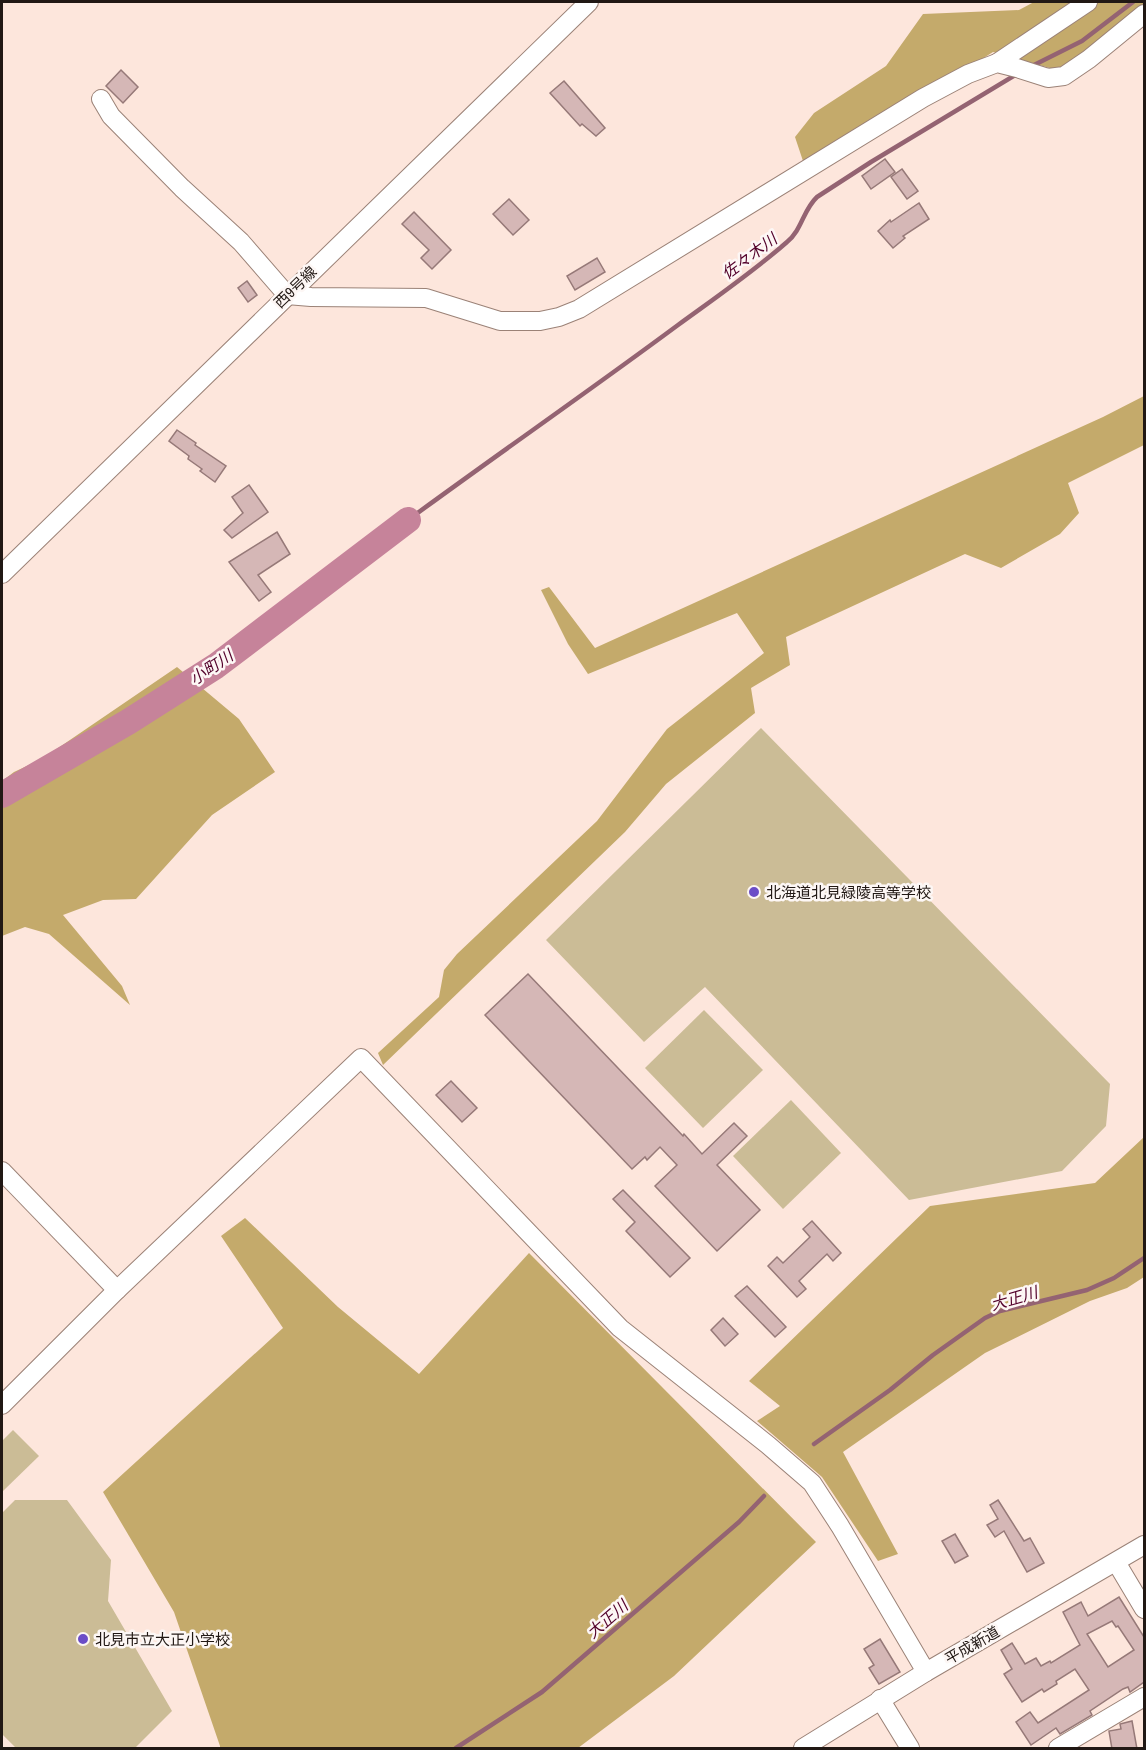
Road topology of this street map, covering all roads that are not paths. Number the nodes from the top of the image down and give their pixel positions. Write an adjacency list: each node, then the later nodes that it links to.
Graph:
1 (589, 2): 6 (street, 西9号線)
2 (1088, 2): 4 (street)
3 (1144, 14): 4 (street)
4 (997, 63): 6 (street)
5 (101, 99): 6 (street)
6 (287, 295): 7 (street, 西9号線)
7 (2, 574)
8 (2, 1171): 9 (street)
9 (117, 1290): 10 (street); 14 (street)
10 (2, 1405)
11 (1144, 1545): 12 (street, 平成新道)
12 (1116, 1562): 13 (street); 14 (street, 平成新道)
13 (1144, 1610)
14 (926, 1671): 16 (street, 平成新道)
15 (1144, 1698): 19 (street)
16 (880, 1699): 17 (street, 平成新道); 18 (street)
17 (803, 1749)
18 (910, 1749)
19 (1058, 1749)

